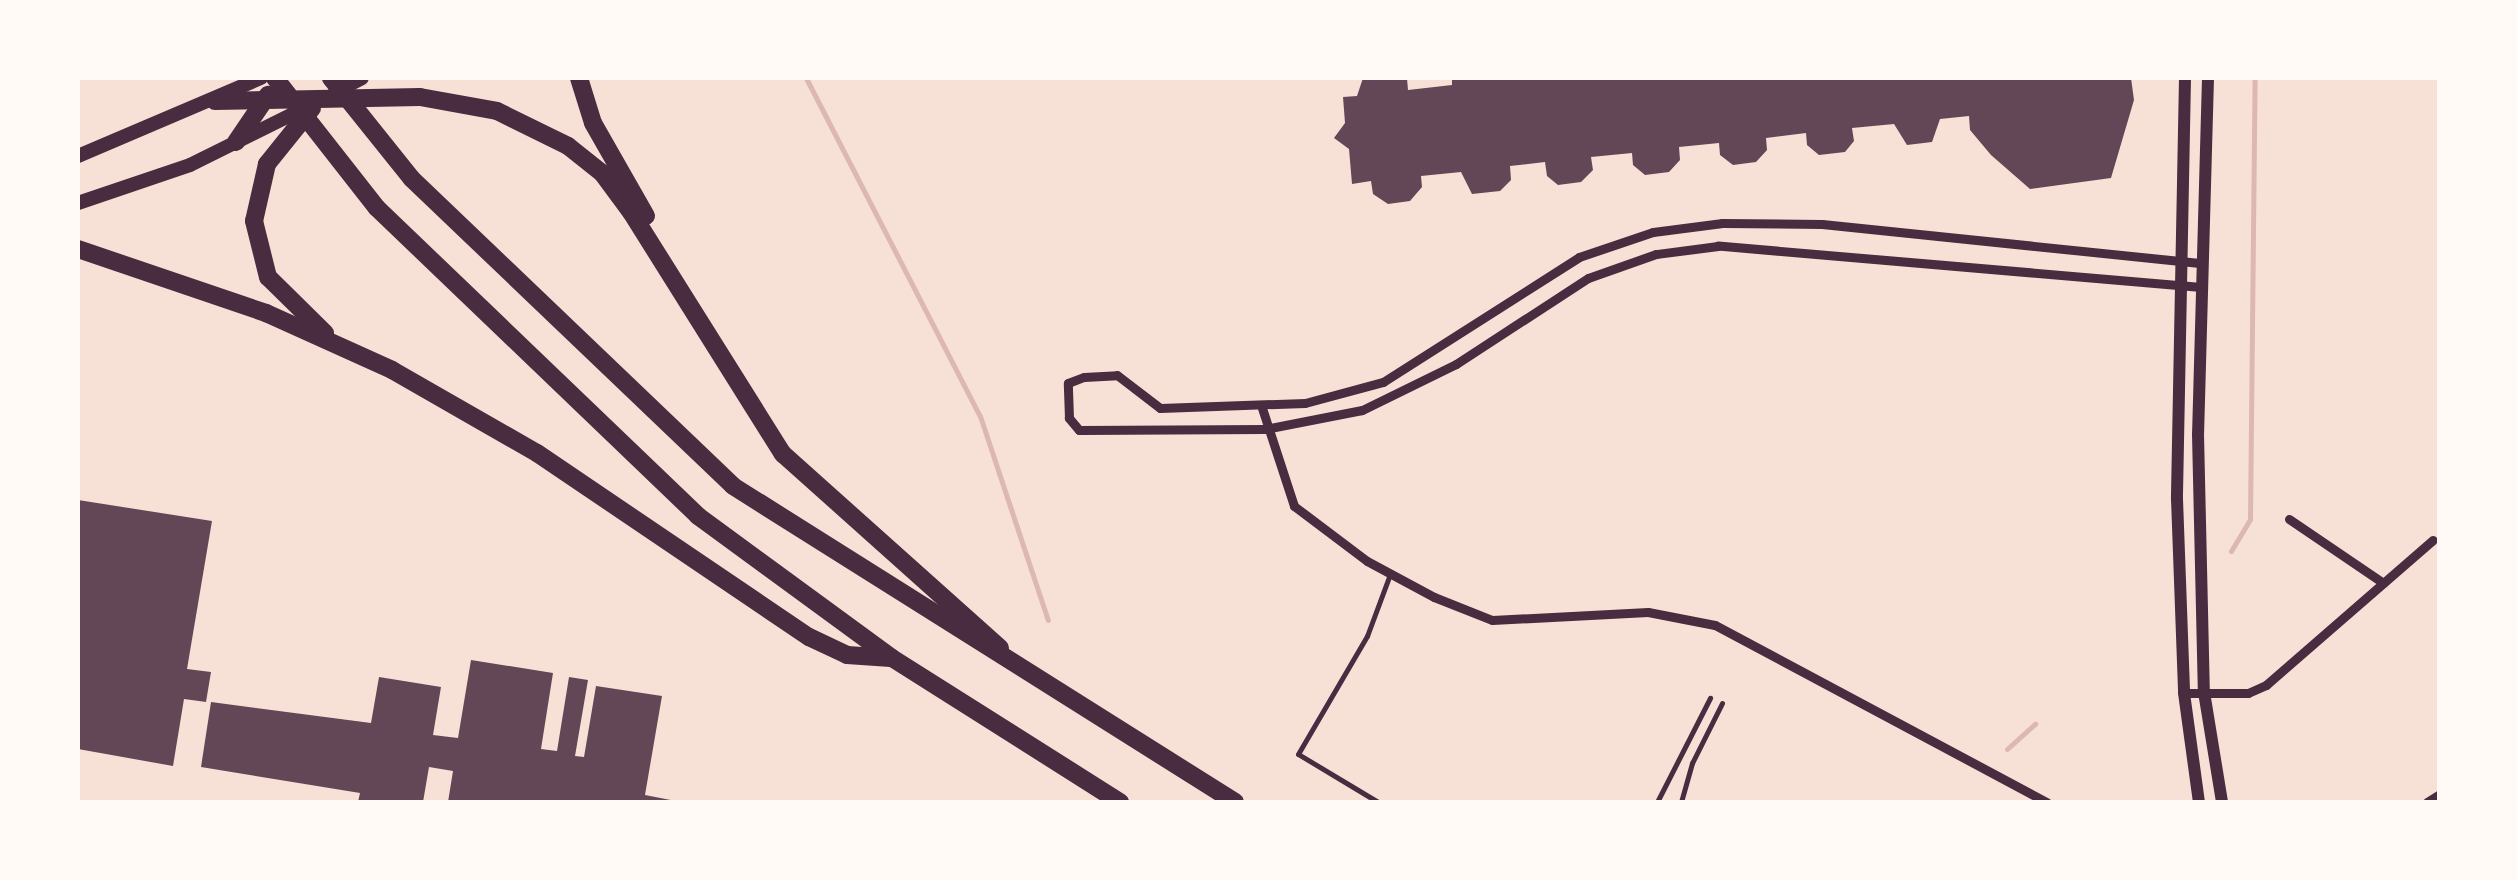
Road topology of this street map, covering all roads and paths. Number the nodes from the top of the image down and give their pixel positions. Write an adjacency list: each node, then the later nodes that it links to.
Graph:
1 (261, 78): 8 (main road)
2 (277, 78): 9 (highway); 27 (highway)
3 (332, 78): 10 (highway); 28 (highway)
4 (362, 78): 10 (main road)
5 (579, 78): 17 (highway)
6 (2185, 78): 15 (main road)
7 (2208, 78): 16 (main road)
8 (215, 101): 9 (highway); 12 (main road)
9 (264, 101): 10 (highway); 11 (highway)
10 (319, 101): 11 (main road); 17 (highway); 20 (highway)
11 (236, 142): 13 (main road)
12 (78, 156)
13 (78, 204)
14 (78, 249): 20 (highway)
15 (2184, 260): 16 (street); 18 (main road); 21 (street)
16 (2202, 263): 19 (main road)
17 (668, 267): 28 (highway)
18 (2184, 285): 19 (street); 22 (street); 30 (main road)
19 (2201, 287): 29 (main road)
20 (337, 343): 27 (highway)
21 (1262, 408): 22 (street); 22 (street)
22 (1265, 430): 25 (street)
23 (2289, 520): 26 (street)
24 (2433, 540): 26 (street)
25 (1390, 574): 36 (lane); 39 (street)
26 (2383, 583): 29 (street)
27 (892, 658): 34 (highway)
28 (1042, 685): 35 (highway)
29 (2204, 692): 30 (street); 41 (main road)
30 (2184, 693): 40 (main road)
31 (1710, 698): 37 (lane)
32 (1722, 703): 38 (lane)
33 (2440, 794): 42 (street)
34 (1120, 802)
35 (1234, 802)
36 (1378, 802)
37 (1656, 802)
38 (1682, 802)
39 (2047, 802)
40 (2200, 802)
41 (2222, 802)
42 (2427, 802)

